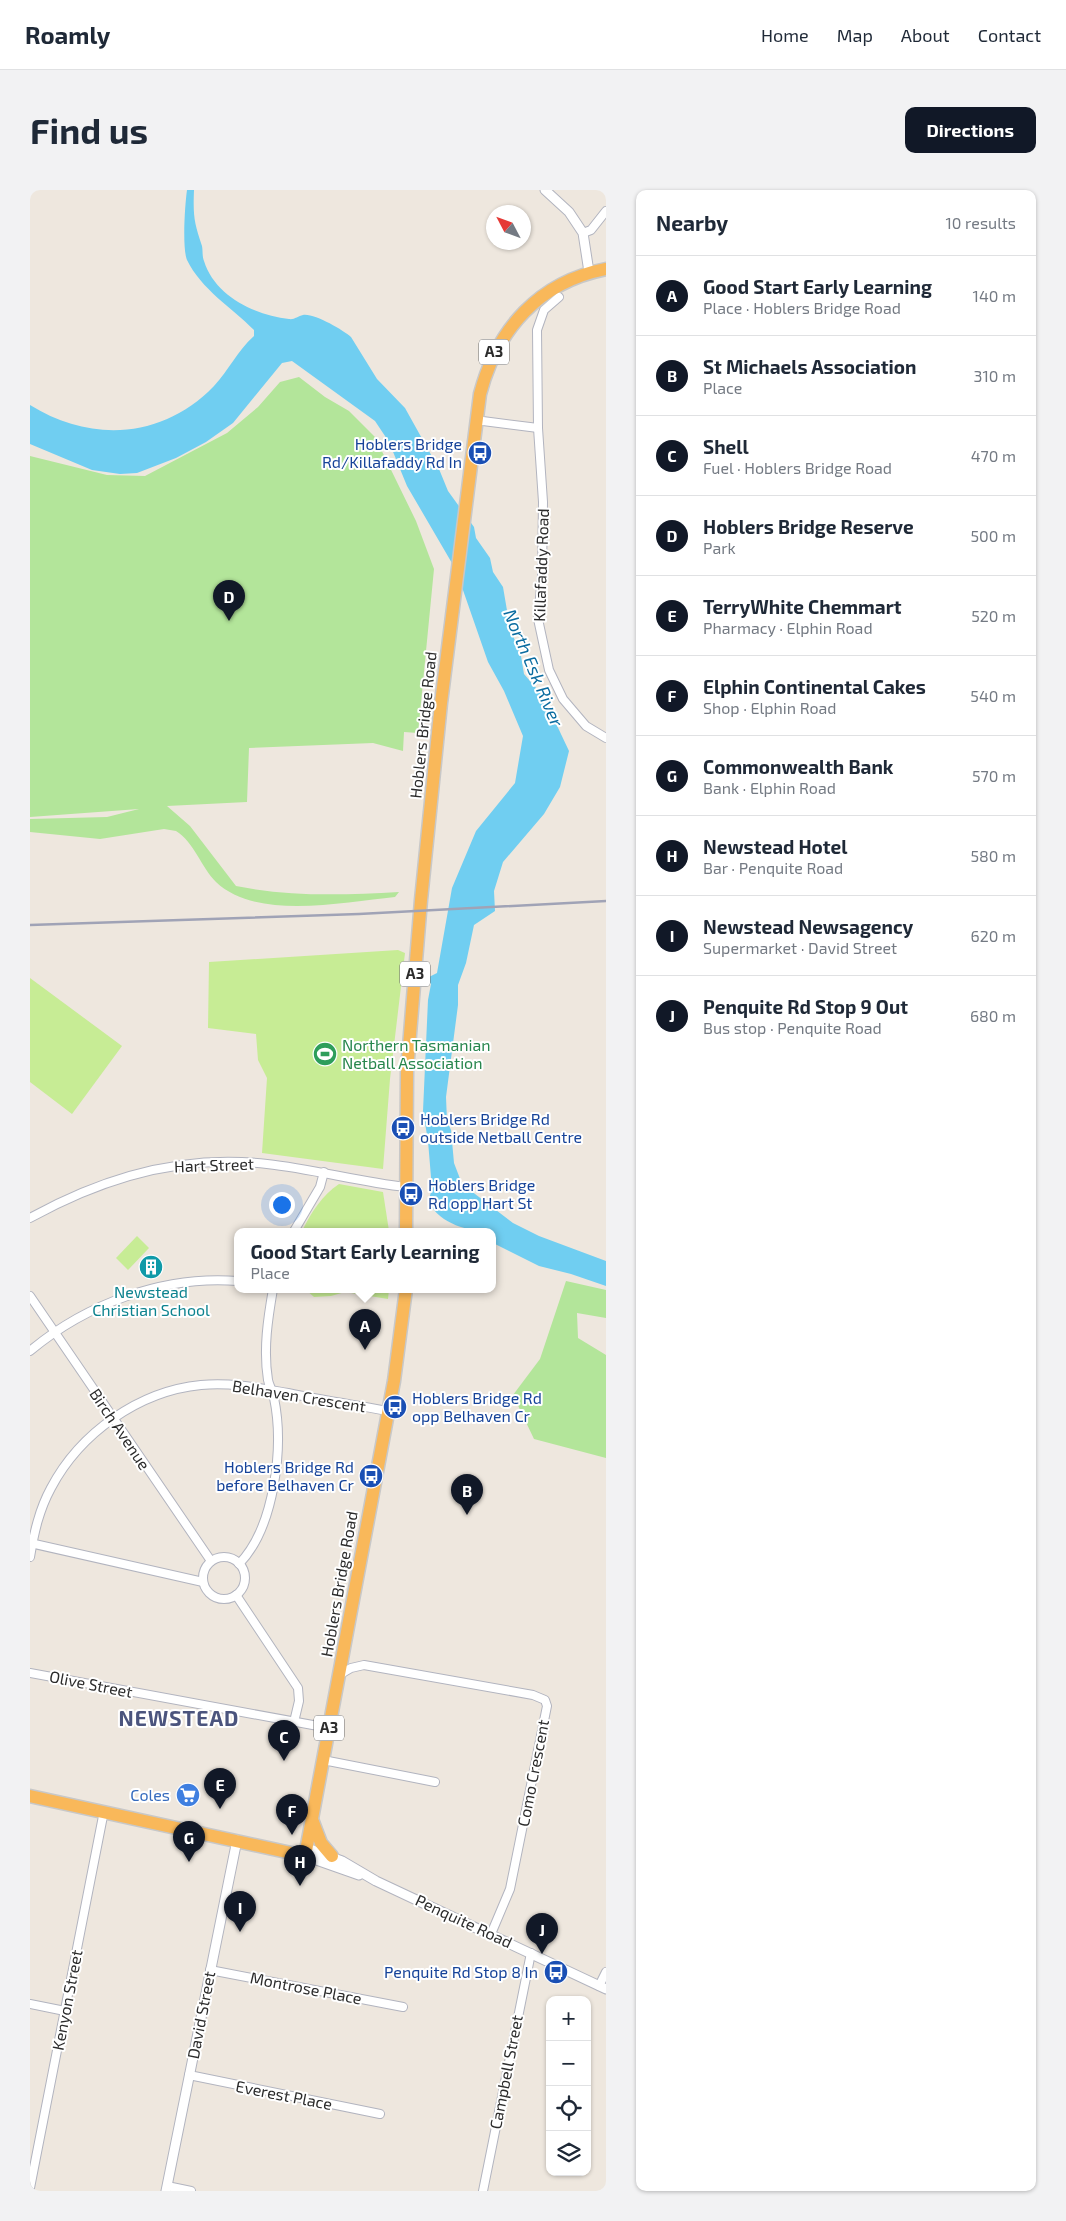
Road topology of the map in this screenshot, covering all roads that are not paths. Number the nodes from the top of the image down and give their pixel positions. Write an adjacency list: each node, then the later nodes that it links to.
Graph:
1 (545, 190): 3 (street)
2 (606, 211): 3 (street)
3 (583, 233): 5 (street)
4 (606, 269): 5 (highway, A3)
5 (589, 272): 7 (highway, Hoblers Bridge Road / A3)
6 (559, 297): 8 (street, Killafaddy Road)
7 (476, 420): 8 (street); 11 (highway, Hoblers Bridge Road / A3)
8 (538, 428): 9 (street, Killafaddy Road)
9 (606, 738)
10 (324, 1172): 11 (street, Hart Street); 12 (street, Hart Street); 13 (street)
11 (406, 1187): 14 (highway, Hoblers Bridge Road / A3)
12 (30, 1218)
13 (296, 1228)
14 (406, 1228)
15 (234, 1281): 19 (street)
16 (272, 1293): 21 (street)
17 (406, 1293): 22 (highway, Hoblers Bridge Road / A3)
18 (30, 1296): 19 (street, Birch Avenue)
19 (55, 1332): 20 (street); 23 (street, Birch Avenue)
20 (30, 1351)
21 (272, 1390): 22 (street, Belhaven Crescent); 23 (street, Belhaven Crescent); 27 (street)
22 (388, 1411): 31 (highway, Hoblers Bridge Road / A3)
23 (113, 1419): 24 (street, Belhaven Crescent); 26 (street, Birch Avenue)
24 (31, 1543): 25 (street, Belhaven Crescent); 28 (street)
25 (30, 1557)
26 (211, 1561): 27 (street); 28 (street)
27 (239, 1564): 29 (street)
28 (203, 1582): 29 (street)
29 (236, 1596): 32 (street)
30 (30, 1673): 32 (street, Olive Street)
31 (339, 1675): 33 (highway, Hoblers Bridge Road / A3); 43 (street, Como Crescent)
32 (294, 1722): 33 (street, Olive Street)
33 (329, 1728): 34 (highway, Hoblers Bridge Road / A3)
34 (323, 1760): 35 (street); 38 (highway, Hoblers Bridge Road / A3)
35 (436, 1782)
36 (30, 1796): 37 (highway)
37 (104, 1811): 39 (highway); 50 (street, Kenyon Street)
38 (312, 1819): 40 (highway, Hoblers Bridge Road / A3); 41 (highway)
39 (237, 1840): 40 (highway); 45 (street, David Street)
40 (306, 1852): 41 (street, Penquite Road); 42 (street, Penquite Road)
41 (332, 1856): 42 (street, Penquite Road)
42 (376, 1880): 43 (street, Penquite Road)
43 (491, 1934): 44 (street, Penquite Road)
44 (531, 1953): 47 (street, Penquite Road); 56 (street, Campbell Street)
45 (210, 1970): 49 (street, Montrose Place); 51 (street, David Street)
46 (606, 1972): 47 (street)
47 (603, 1987)
48 (30, 2004): 50 (street)
49 (403, 2007)
50 (64, 2010): 53 (street, Kenyon Street)
51 (189, 2075): 52 (street, Everest Place); 54 (street, David Street)
52 (380, 2114)
53 (30, 2188)
54 (166, 2189): 55 (street)
55 (191, 2191)
56 (482, 2191)

